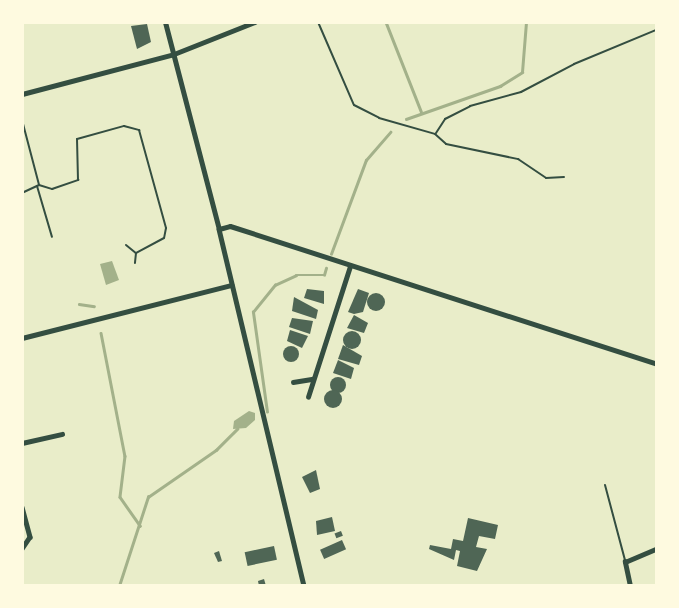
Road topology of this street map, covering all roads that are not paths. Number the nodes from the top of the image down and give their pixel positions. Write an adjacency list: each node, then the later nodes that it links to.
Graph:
1 (165, 22): 5 (street)
2 (255, 22): 5 (street)
3 (318, 22): 8 (lane)
4 (656, 30): 8 (lane)
5 (174, 54): 6 (street); 12 (street)
6 (22, 94)
7 (22, 120): 10 (lane)
8 (435, 134): 9 (lane)
9 (564, 176)
10 (38, 185): 11 (lane); 14 (lane); 17 (lane)
11 (22, 192)
12 (219, 229): 19 (street); 20 (street)
13 (22, 235): 15 (lane)
14 (52, 237)
15 (23, 239)
16 (126, 245): 17 (lane)
17 (136, 253): 18 (lane)
18 (135, 263)
19 (350, 266): 22 (street); 23 (street)
20 (231, 285): 21 (street); 33 (street)
21 (22, 338)
22 (656, 364)
23 (314, 379): 24 (street); 25 (street)
24 (293, 382)
25 (308, 397)
26 (62, 434): 27 (street)
27 (22, 443)
28 (606, 485): 32 (lane)
29 (22, 507): 30 (street)
30 (22, 549)
31 (656, 550): 32 (street)
32 (625, 562): 34 (street)
33 (304, 586)
34 (630, 586)

